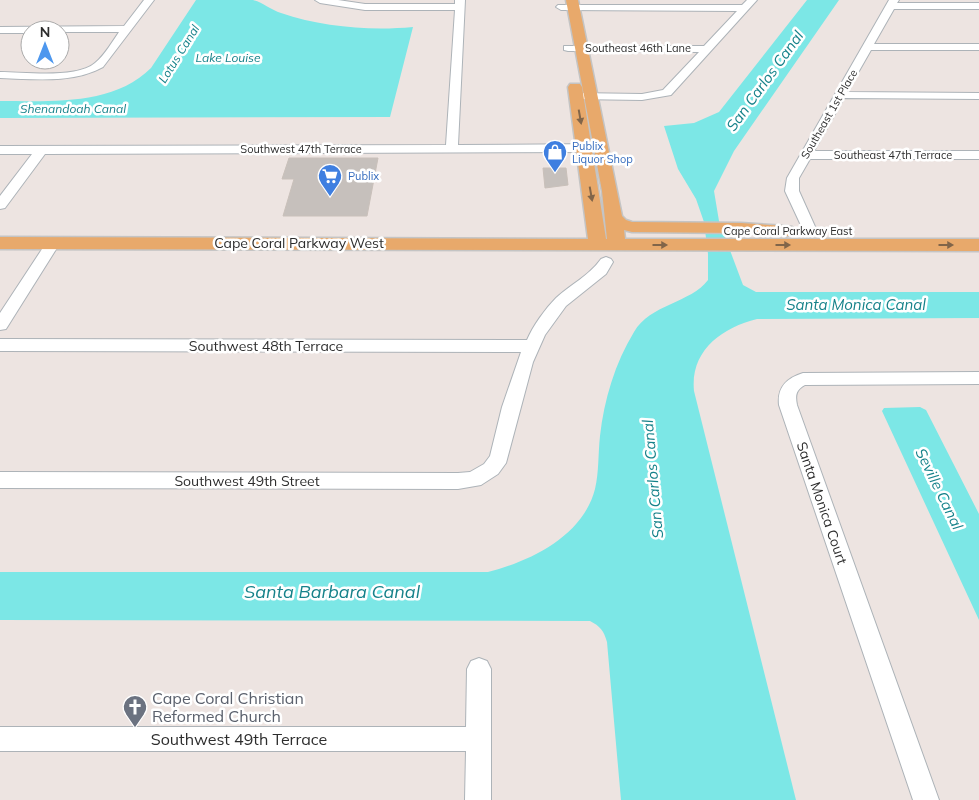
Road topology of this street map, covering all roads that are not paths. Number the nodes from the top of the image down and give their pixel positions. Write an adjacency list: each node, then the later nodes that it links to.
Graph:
1 (149, 0): 8 (street)
2 (320, 0): 5 (street)
3 (567, 3): 6 (street); 12 (main road); 13 (main road)
4 (893, 3): 7 (street); 10 (street, Southeast 1st Place)
5 (460, 4): 22 (street)
6 (748, 4): 14 (street)
7 (979, 6)
8 (127, 29): 9 (street); 15 (street)
9 (0, 30)
10 (868, 47): 11 (street); 16 (street, Southeast 1st Place)
11 (979, 47)
12 (568, 48): 13 (street, Southeast 46th Lane); 17 (main road)
13 (582, 48): 14 (street, Southeast 46th Lane); 18 (main road)
14 (708, 50): 18 (street)
15 (0, 75)
16 (840, 95): 19 (street); 25 (street, Southeast 1st Place)
17 (576, 96): 18 (street); 20 (main road, one-way to 20)
18 (592, 96): 21 (main road)
19 (979, 96)
20 (584, 148): 21 (street, Southwest 47th Terrace); 22 (street, Southwest 47th Terrace); 33 (main road, one-way to 33)
21 (602, 148): 33 (main road)
22 (452, 149): 24 (street, Southwest 47th Terrace)
23 (0, 150): 24 (street, Southwest 47th Terrace)
24 (41, 150): 27 (street)
25 (807, 155): 26 (street, Southeast 47th Terrace); 32 (street, Southeast 1st Place)
26 (979, 155)
27 (0, 205)
28 (0, 231): 31 (main road, Cape Coral Parkway West)
29 (378, 231): 31 (main road, Cape Coral Parkway West); 33 (main road, Cape Coral Parkway West); 38 (main road)
30 (979, 231): 32 (main road, Cape Coral Parkway East)
31 (186, 232): 37 (main road)
32 (810, 232): 35 (main road, Cape Coral Parkway East)
33 (608, 234): 34 (main road, Cape Coral Parkway East); 34 (main road); 38 (main road, Cape Coral Parkway West)
34 (699, 235): 35 (main road, Cape Coral Parkway East)
35 (729, 235): 39 (main road, Cape Coral Parkway East, one-way to 39)
36 (0, 243): 37 (main road, Cape Coral Parkway West)
37 (53, 243): 38 (main road, Cape Coral Parkway West); 41 (street)
38 (245, 243)
39 (979, 245)
40 (606, 262): 43 (street)
41 (0, 325)
42 (0, 345): 43 (street, Southwest 48th Terrace)
43 (532, 346): 45 (street, Southwest 49th Street)
44 (979, 378): 50 (street, Santa Monica Court)
45 (0, 480)
46 (479, 669): 48 (street)
47 (0, 739): 48 (street, Southwest 49th Terrace)
48 (478, 739): 49 (street)
49 (478, 800)
50 (926, 800)

